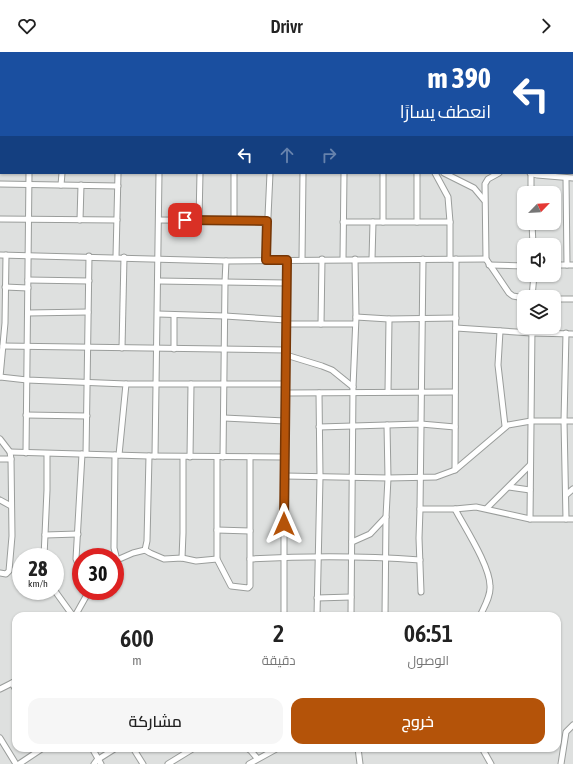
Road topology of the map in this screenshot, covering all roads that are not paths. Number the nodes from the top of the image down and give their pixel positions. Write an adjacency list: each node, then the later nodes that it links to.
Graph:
1 (29, 174): 20 (street)
2 (62, 174): 21 (street)
3 (118, 174): 23 (street)
4 (159, 174): 30 (street)
5 (200, 174): 31 (street)
6 (234, 174): 32 (street)
7 (270, 174): 33 (street)
8 (303, 174): 56 (street)
9 (344, 174): 34 (street)
10 (383, 174): 36 (street)
11 (417, 174): 37 (street)
12 (436, 174): 38 (street)
13 (446, 174): 25 (street)
14 (496, 174): 25 (street)
15 (531, 174): 24 (street)
16 (542, 174): 17 (street)
17 (566, 178): 18 (street); 58 (street)
18 (573, 178)
19 (0, 184): 20 (street)
20 (28, 185): 21 (street); 27 (street)
21 (61, 185): 22 (street)
22 (81, 185): 23 (street); 28 (street)
23 (118, 186): 29 (street)
24 (531, 186)
25 (484, 200): 52 (street)
26 (0, 219): 27 (street)
27 (28, 220): 28 (street); 41 (street)
28 (80, 220): 29 (street)
29 (117, 220): 43 (street)
30 (159, 220): 31 (street); 45 (street)
31 (199, 220): 32 (street)
32 (234, 221): 33 (street)
33 (267, 221): 54 (street)
34 (343, 222): 35 (street); 47 (street)
35 (373, 222): 36 (street); 49 (street)
36 (383, 222): 37 (street)
37 (417, 222): 38 (street)
38 (450, 222): 51 (street)
39 (0, 255): 40 (street)
40 (6, 255): 41 (street); 65 (street)
41 (28, 256): 42 (street); 60 (street)
42 (89, 256): 43 (street); 61 (street)
43 (116, 257): 44 (street)
44 (124, 257): 45 (street); 93 (street)
45 (158, 258): 53 (street); 62 (street)
46 (322, 259): 47 (street); 56 (street); 81 (street)
47 (343, 259): 48 (street)
48 (355, 259): 49 (street); 75 (street)
49 (372, 259): 50 (street)
50 (423, 259): 51 (street); 78 (street)
51 (453, 259): 52 (street); 76 (street)
52 (486, 259): 57 (street)
53 (226, 260): 54 (street); 63 (street)
54 (266, 260): 55 (street)
55 (287, 260): 56 (street); 64 (street)
56 (302, 260)
57 (490, 265): 59 (street); 67 (street)
58 (570, 265)
59 (517, 266)
60 (28, 280): 61 (street); 66 (street)
61 (89, 281): 70 (street)
62 (158, 281): 63 (street); 72 (street)
63 (225, 282): 64 (street); 74 (street)
64 (287, 283): 79 (street)
65 (5, 287): 66 (street); 80 (street)
66 (28, 288): 71 (street)
67 (517, 297)
68 (561, 299): 69 (street)
69 (573, 299)
70 (88, 312): 71 (street); 92 (street)
71 (28, 313): 91 (street)
72 (158, 314): 73 (street); 94 (street)
73 (174, 315): 74 (street); 95 (street)
74 (225, 316): 79 (street); 96 (street)
75 (356, 317): 77 (street); 82 (street)
76 (456, 318): 78 (street); 83 (street)
77 (389, 319): 78 (street); 108 (street)
78 (423, 319): 109 (street)
79 (286, 322): 81 (street); 97 (street)
80 (2, 323): 90 (street)
81 (321, 324): 82 (street)
82 (355, 324): 107 (street)
83 (456, 328): 85 (street); 110 (street)
84 (517, 330): 85 (street)
85 (500, 331): 123 (street)
86 (561, 333): 87 (street)
87 (566, 333): 89 (street); 118 (street)
88 (532, 334): 117 (street)
89 (573, 334)
90 (3, 346): 91 (street); 98 (street)
91 (28, 347): 92 (street); 100 (street)
92 (88, 348): 93 (street); 101 (street)
93 (122, 348): 94 (street)
94 (157, 349): 95 (street); 106 (street)
95 (174, 349): 96 (street)
96 (225, 350): 97 (street); 102 (street)
97 (286, 353): 105 (street); 107 (street)
98 (1, 356): 99 (street)
99 (0, 377): 100 (street)
100 (27, 380): 101 (street); 113 (street)
101 (88, 382): 103 (street); 114 (street)
102 (224, 383): 104 (street); 105 (street); 115 (street)
103 (126, 384): 106 (street); 131 (street)
104 (191, 384): 106 (street); 135 (street)
105 (286, 384): 111 (street)
106 (156, 385): 133 (street)
107 (353, 389): 108 (street); 112 (street); 122 (street)
108 (388, 392): 109 (street)
109 (421, 392): 110 (street); 120 (street)
110 (455, 392): 125 (street)
111 (286, 393): 112 (street); 116 (street)
112 (319, 393): 124 (street)
113 (26, 415): 114 (street); 128 (street)
114 (87, 416): 130 (street)
115 (224, 418): 116 (street); 136 (street)
116 (285, 421): 138 (street)
117 (531, 421): 118 (street); 123 (street); 141 (street)
118 (564, 421): 119 (street); 151 (street)
119 (573, 421)
120 (421, 424): 121 (street); 125 (street); 147 (street)
121 (387, 425): 122 (street); 146 (street)
122 (353, 426): 124 (street); 145 (street)
123 (505, 426): 142 (street)
124 (319, 427): 144 (street)
125 (455, 427): 142 (street)
126 (0, 439): 127 (street)
127 (10, 452): 128 (street); 140 (street)
128 (26, 453): 129 (street)
129 (46, 454): 130 (street); 163 (street)
130 (84, 454): 131 (street); 164 (street)
131 (117, 455): 132 (street); 168 (street)
132 (149, 456): 133 (street); 169 (street)
133 (155, 456): 134 (street)
134 (183, 457): 135 (street); 173 (street)
135 (190, 457): 136 (street)
136 (220, 457): 137 (street); 161 (street)
137 (250, 457): 138 (street); 162 (street)
138 (284, 457): 143 (street)
139 (0, 459): 140 (street)
140 (11, 459): 153 (street)
141 (530, 465): 148 (street); 150 (street)
142 (455, 470): 147 (street)
143 (285, 476): 144 (street); 171 (street)
144 (320, 477): 145 (street); 172 (street)
145 (352, 477): 146 (street); 165 (street)
146 (388, 478): 147 (street); 157 (street)
147 (420, 478): 155 (street)
148 (509, 487): 150 (street); 154 (street)
149 (573, 489): 151 (street)
150 (530, 490): 158 (street)
151 (566, 495): 159 (street)
152 (0, 500): 153 (street)
153 (11, 506): 179 (street)
154 (487, 508): 156 (street); 158 (street)
155 (420, 509): 156 (street); 178 (street)
156 (455, 509): 191 (street)
157 (386, 517): 165 (street); 175 (street)
158 (530, 518): 159 (street)
159 (566, 519): 160 (street)
160 (573, 519)
161 (217, 530): 162 (street); 176 (street)
162 (250, 531): 177 (street)
163 (45, 534): 164 (street); 166 (street)
164 (78, 534): 167 (street)
165 (352, 542): 174 (street)
166 (44, 548)
167 (77, 548)
168 (114, 548)
169 (145, 550): 170 (street); 173 (street)
170 (124, 557)
171 (284, 557): 172 (street); 177 (street); 187 (street)
172 (318, 557): 174 (street); 182 (street)
173 (182, 558): 176 (street)
174 (352, 558): 175 (street); 181 (street)
175 (386, 558): 178 (street); 190 (street)
176 (217, 559): 177 (street)
177 (250, 559)
178 (420, 560): 180 (street)
179 (0, 574)
180 (421, 592)
181 (351, 597): 182 (street); 189 (street)
182 (318, 598): 188 (street)
183 (62, 600): 185 (street)
184 (84, 600): 186 (street)
185 (71, 612)
186 (76, 612)
187 (284, 612)
188 (317, 612)
189 (351, 612)
190 (385, 612)
191 (482, 612)
192 (12, 683): 193 (street)
193 (0, 689)
194 (573, 725): 215 (street)
195 (0, 738): 207 (street)
196 (36, 752): 208 (street)
197 (94, 752): 206 (street)
198 (111, 752): 206 (street)
199 (136, 752): 210 (street)
200 (188, 752): 211 (street)
201 (252, 752): 205 (street)
202 (270, 752): 205 (street)
203 (358, 752): 213 (street)
204 (484, 752): 214 (street)
205 (257, 758): 212 (street)
206 (100, 762): 209 (street)
207 (16, 764)
208 (19, 764)
209 (94, 764)
210 (143, 764)
211 (168, 764)
212 (249, 764)
213 (360, 764)
214 (491, 764)
215 (561, 764)

